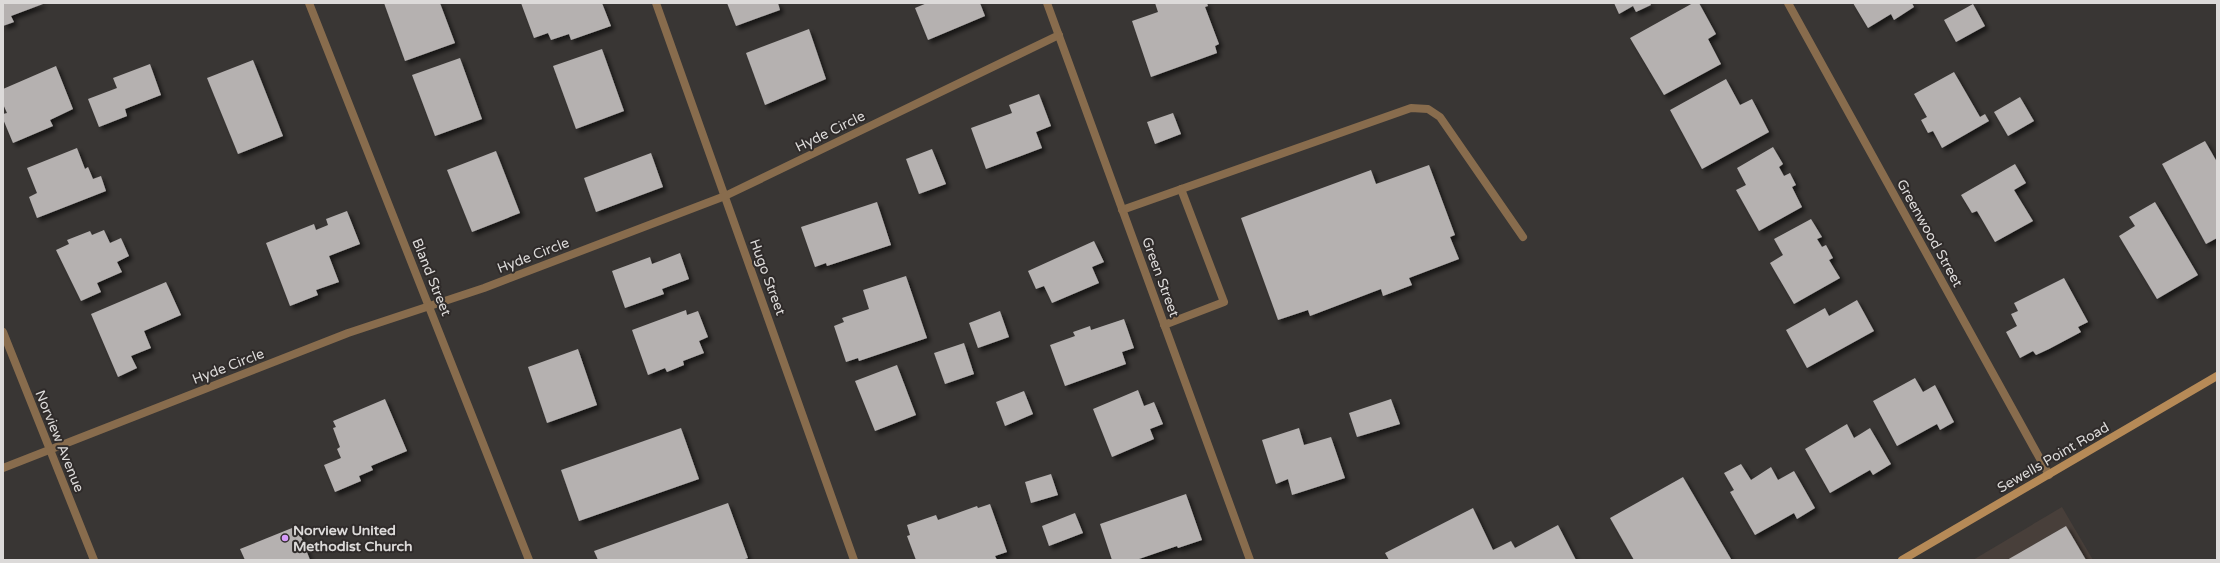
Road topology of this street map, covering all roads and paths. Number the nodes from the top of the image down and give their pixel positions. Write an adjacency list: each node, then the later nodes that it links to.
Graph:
1 (309, 3): 10 (street, Bland Street)
2 (656, 3): 7 (street, Hugo Street)
3 (1047, 3): 5 (street, Green Street)
4 (1788, 3): 16 (street, Greenwood Street)
5 (1059, 35): 7 (street, Hyde Circle); 8 (street, Green Street)
6 (1181, 189): 8 (street); 9 (street); 11 (street)
7 (725, 196): 10 (street, Hyde Circle); 19 (street, Hugo Street)
8 (1122, 210): 11 (street, Green Street)
9 (1523, 237)
10 (430, 306): 14 (street, Hyde Circle); 18 (street, Bland Street)
11 (1164, 325): 20 (street, Green Street)
12 (3, 332): 14 (street, Norview Avenue)
13 (2217, 376): 16 (main road, Sewells Point Road)
14 (49, 450): 15 (street, Hyde Circle); 17 (street, Norview Avenue)
15 (3, 468)
16 (2048, 475): 21 (main road, Sewells Point Road)
17 (94, 560)
18 (529, 560)
19 (854, 560)
20 (1250, 560)
21 (1902, 560)

